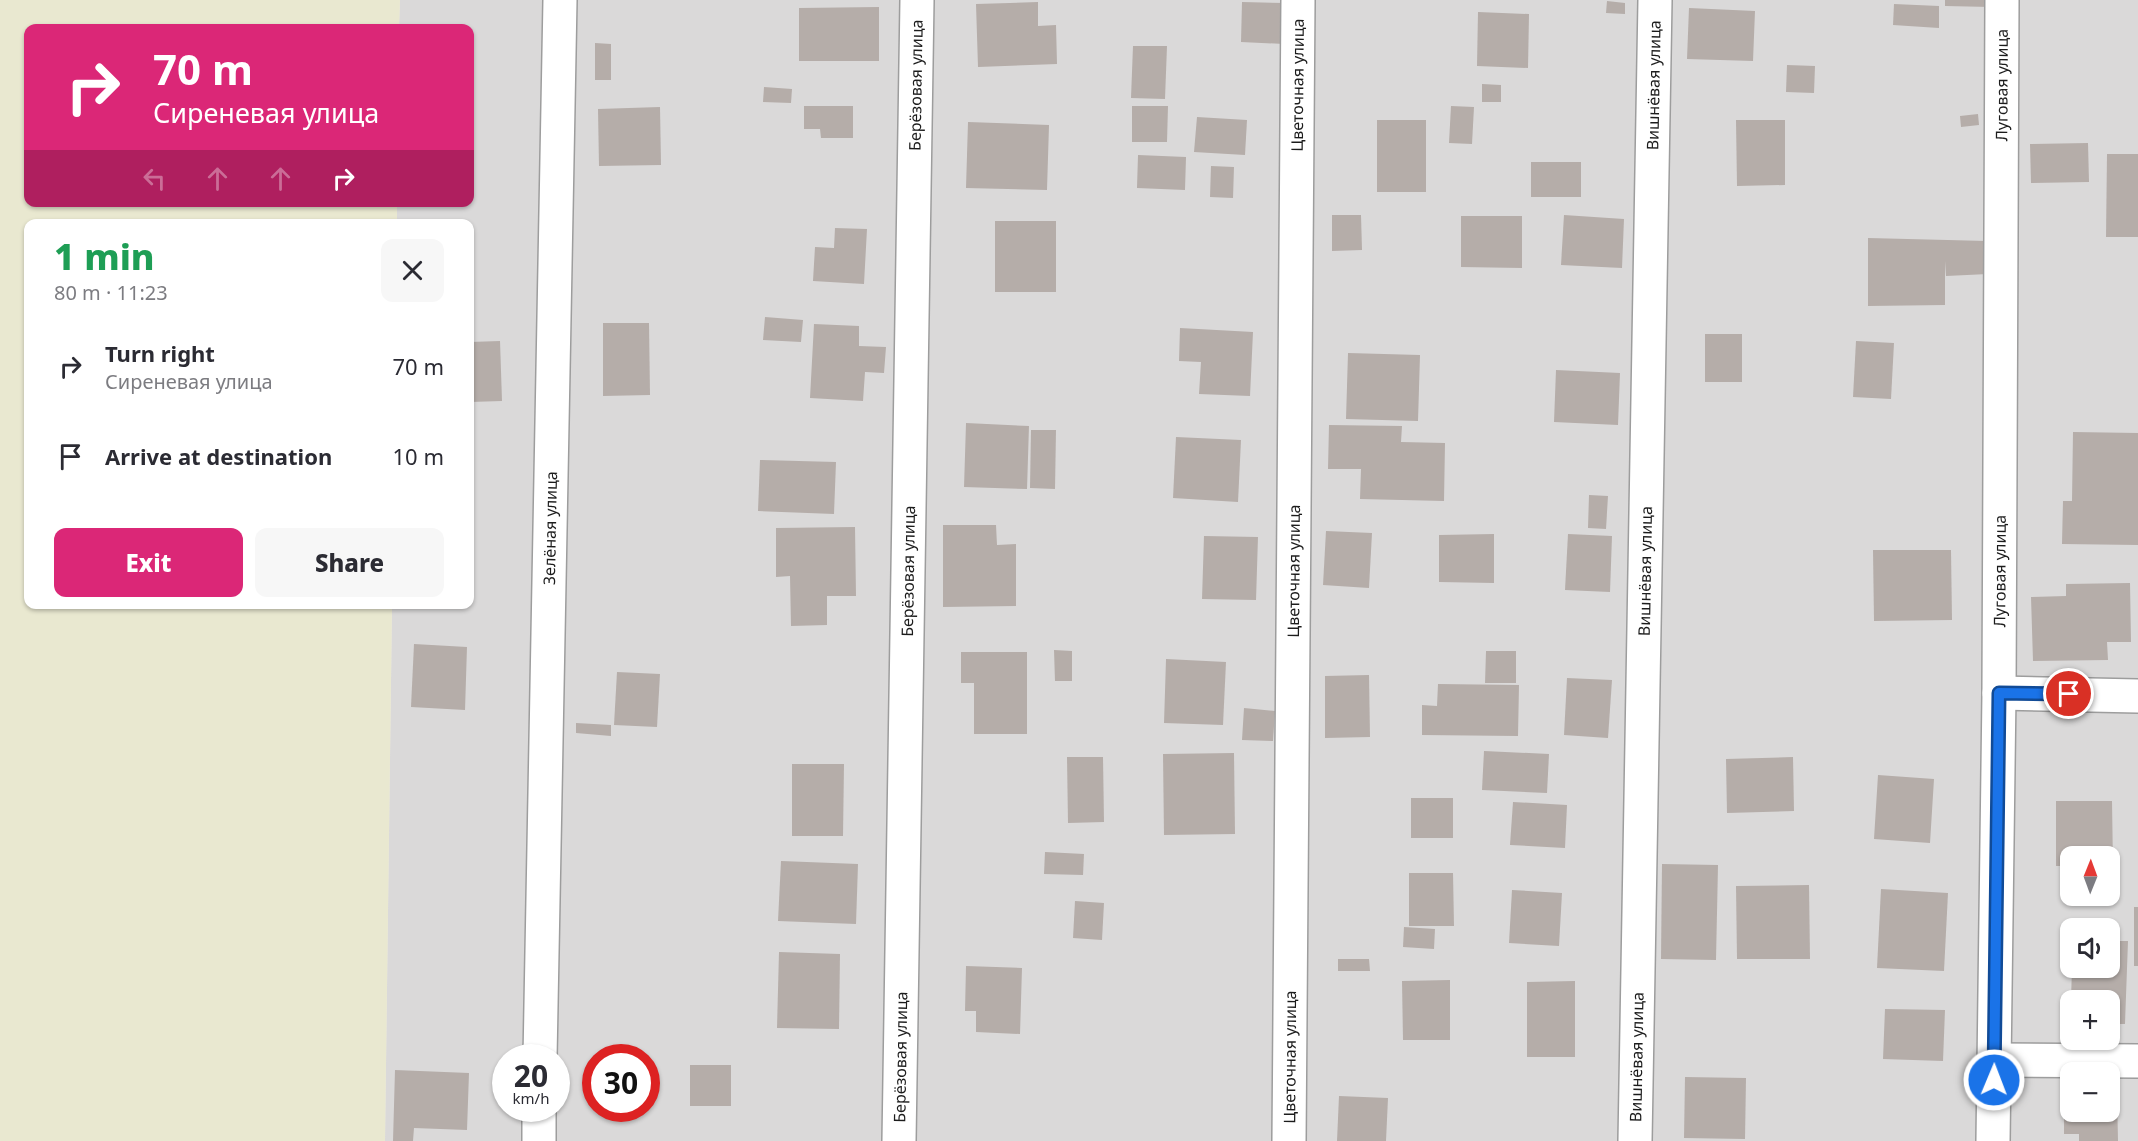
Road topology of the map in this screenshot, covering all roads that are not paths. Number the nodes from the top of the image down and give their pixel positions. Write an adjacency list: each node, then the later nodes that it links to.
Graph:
1 (560, 0): 8 (street, Зелёная улица)
2 (917, 0): 13 (street, Берёзовая улица)
3 (1299, 0): 14 (street, Цветочная улица)
4 (1655, 0): 15 (street, Вишнёвая улица)
5 (2002, 0): 6 (street, Луговая улица)
6 (1999, 693): 7 (street); 9 (street, Луговая улица)
7 (2138, 696)
8 (540, 1044)
9 (1994, 1060): 10 (street); 16 (street, Луговая улица)
10 (2138, 1061)
11 (540, 1122): 12 (street)
12 (539, 1141)
13 (899, 1141)
14 (1289, 1141)
15 (1635, 1141)
16 (1993, 1141)

